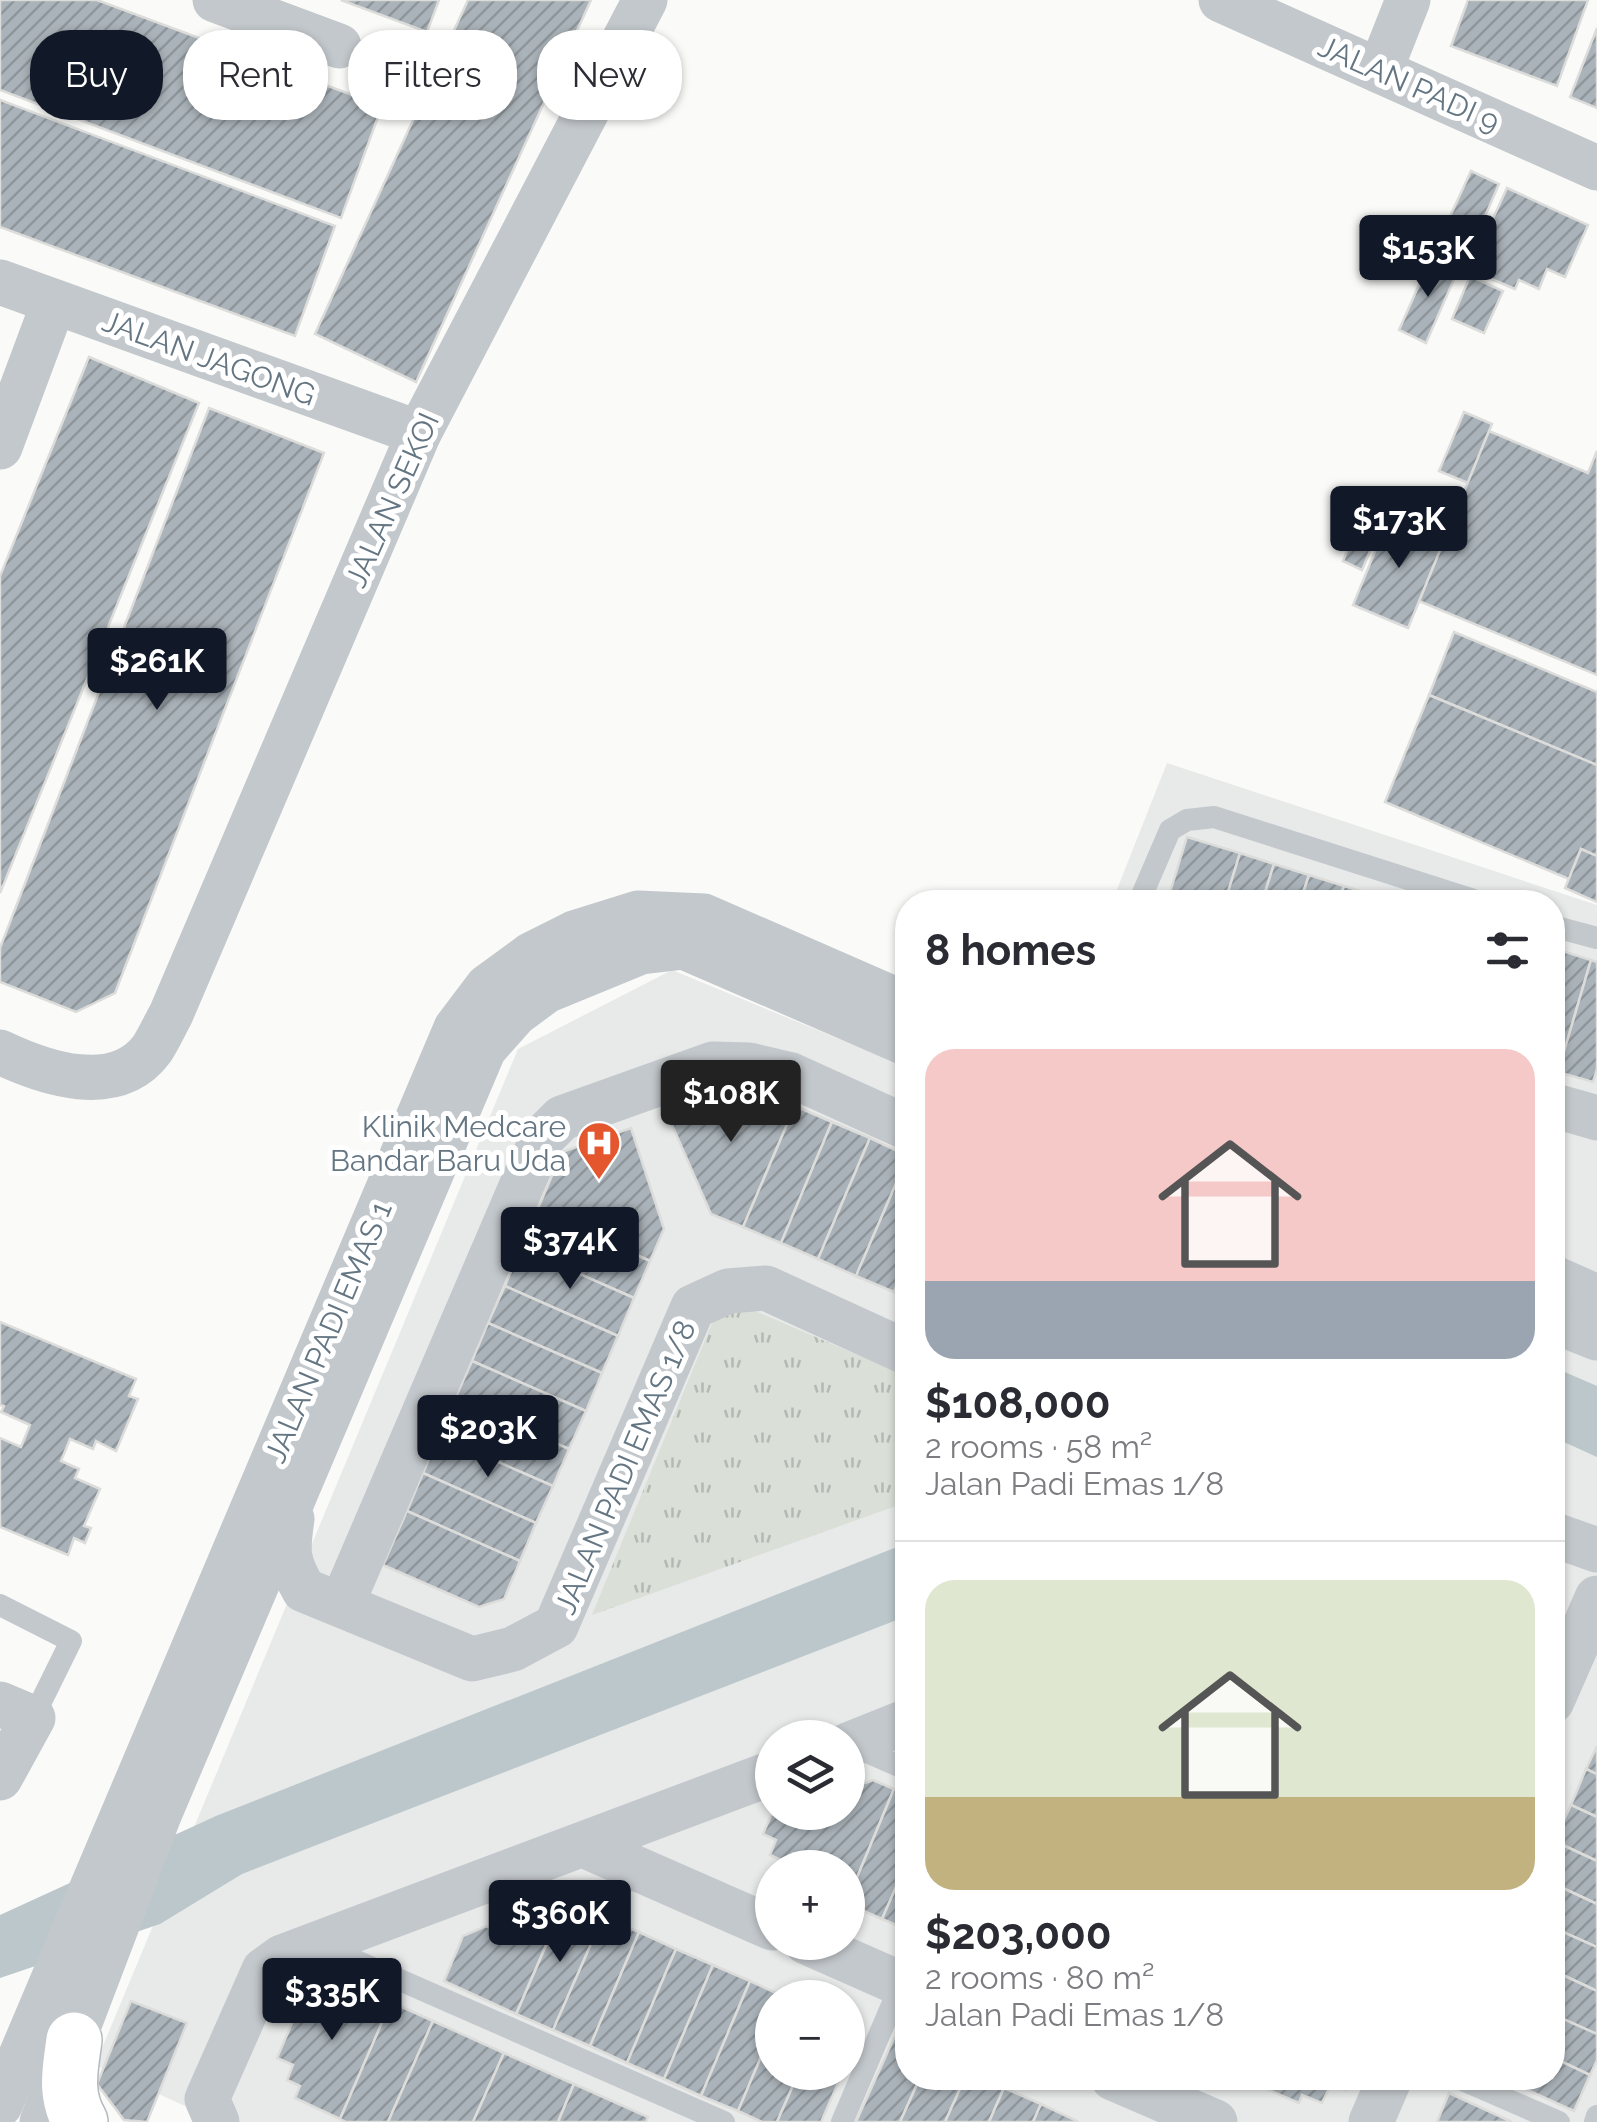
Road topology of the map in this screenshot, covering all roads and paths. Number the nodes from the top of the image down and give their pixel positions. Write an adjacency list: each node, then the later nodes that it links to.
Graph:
1 (216, 0): 5 (street)
2 (645, 0): 10 (street, JALAN SEKOI)
3 (1222, 0): 6 (street, JALAN PADI 9)
4 (1408, 0): 6 (street)
5 (339, 46)
6 (1380, 72): 7 (street, JALAN PADI 9)
7 (1597, 168)
8 (0, 282): 9 (street, JALAN JAGONG)
9 (54, 302): 10 (street, JALAN JAGONG); 11 (street)
10 (419, 433): 18 (street, JALAN SEKOI)
11 (0, 446)
12 (1143, 890): 13 (lane)
13 (1442, 890)
14 (1565, 929): 15 (lane)
15 (1597, 938)
16 (895, 999): 42 (street, JALAN PADI EMAS 1)
17 (895, 1038): 27 (street, JALAN PADI EMAS 1)
18 (0, 1052)
19 (1565, 1108): 20 (street)
20 (1597, 1118)
21 (895, 1122): 30 (street)
22 (1565, 1282): 23 (street)
23 (1597, 1296)
24 (1565, 1325): 25 (street)
25 (1597, 1338)
26 (895, 1347): 30 (street, JALAN PADI EMAS 1/8)
27 (296, 1499): 30 (street); 33 (street, JALAN PADI EMAS 1)
28 (1565, 1539): 29 (street)
29 (1597, 1550)
30 (323, 1597): 33 (street)
31 (1597, 1598): 34 (street)
32 (0, 1605): 35 (lane)
33 (236, 1639): 42 (street, JALAN PADI EMAS 1)
34 (1565, 1671)
35 (17, 1711): 40 (street)
36 (895, 1726): 37 (street)
37 (865, 1738)
38 (865, 1752): 39 (lane)
39 (895, 1765)
40 (0, 1778)
41 (755, 1780): 43 (street)
42 (140, 1819): 48 (street, JALAN PADI EMAS 1)
43 (583, 1845): 44 (street); 45 (street)
44 (755, 1921)
45 (316, 1943): 56 (street); 59 (lane)
46 (846, 1960): 47 (street)
47 (895, 1982)
48 (73, 1986): 50 (street, JALAN PADI EMAS 1); 55 (street, JALAN PADI EMAS 1)
49 (895, 2006): 60 (lane)
50 (74, 2040): 57 (street, JALAN PADI EMAS 1); 58 (street)
51 (1154, 2090): 54 (street)
52 (1385, 2090): 61 (street)
53 (1486, 2090): 62 (lane)
54 (1194, 2102)
55 (0, 2105)
56 (212, 2110)
57 (42, 2122)
58 (80, 2122)
59 (724, 2122)
60 (842, 2122)
61 (1371, 2122)
62 (1559, 2122)

